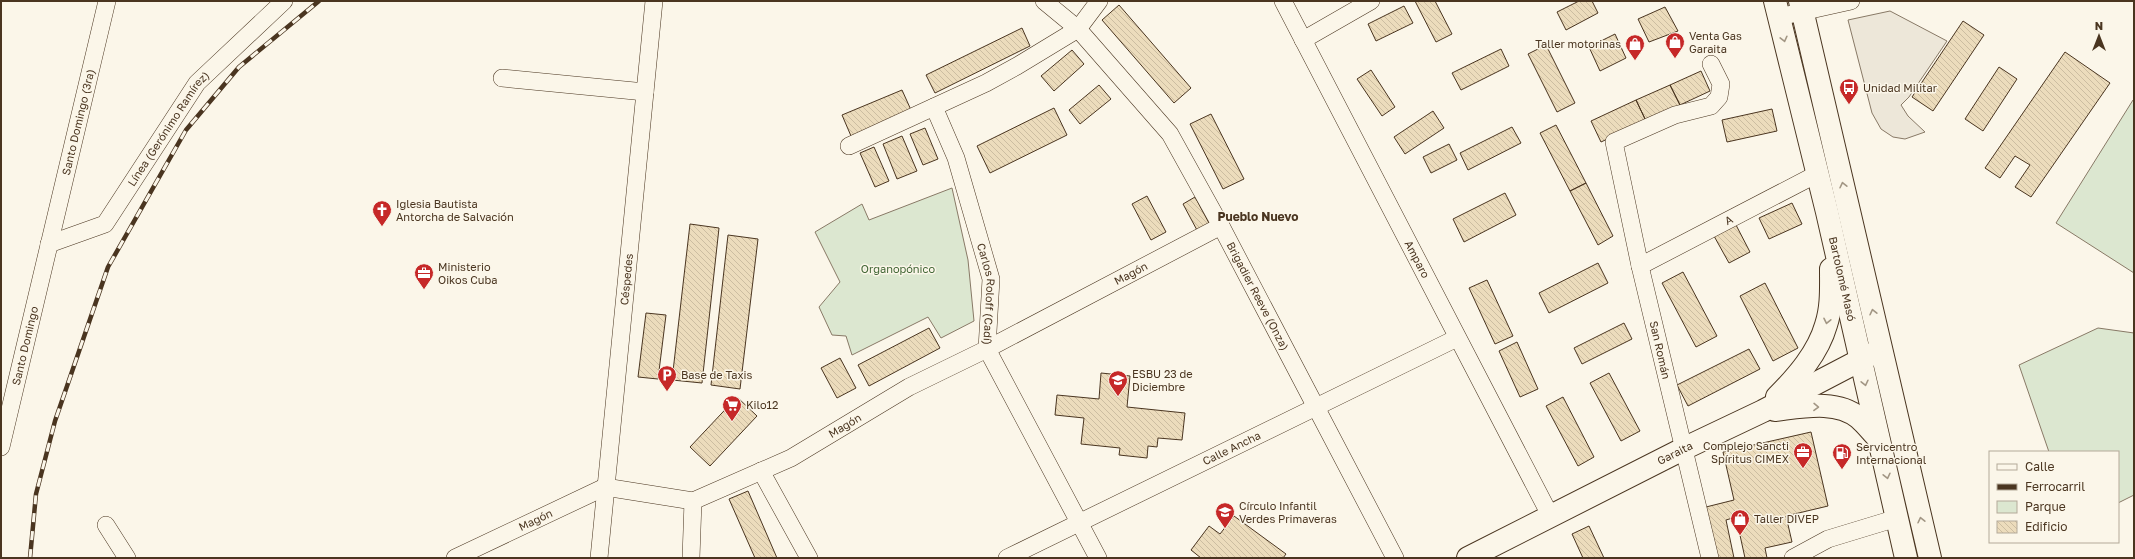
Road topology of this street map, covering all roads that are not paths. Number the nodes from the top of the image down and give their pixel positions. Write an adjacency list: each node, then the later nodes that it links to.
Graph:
1 (108, 1): 21 (street, Santo Domingo (3ra))
2 (284, 1): 21 (street, Línea (Gerónimo Ramírez))
3 (654, 1): 15 (street, Céspedes)
4 (1044, 1): 11 (street, Brigadier Reeve (Onza))
5 (1099, 1): 11 (street)
6 (1283, 1): 12 (street, Amparo)
7 (1371, 1): 12 (street)
8 (1851, 1): 9 (street)
9 (1801, 6): 10 (street); 25 (main road, Bartolomé Masó, one-way to 9)
10 (1777, 9): 18 (main road, Bartolomé Masó, one-way to 18)
11 (1078, 28): 16 (street); 20 (street, Brigadier Reeve (Onza))
12 (1303, 40): 23 (street, Amparo)
13 (1711, 64): 22 (street, San Román)
14 (502, 78): 15 (street)
15 (646, 92): 33 (street, Céspedes)
16 (934, 107): 17 (street); 24 (street, Carlos Roloff (Cadí))
17 (849, 146)
18 (1817, 174): 19 (main road, Bartolomé Masó); 22 (street, A)
19 (1827, 212): 26 (main road, Bartolomé Masó); 28 (main road, one-way to 28)
20 (1221, 226): 24 (street, Magón); 27 (street, Brigadier Reeve (Onza))
21 (49, 244): 30 (street, Santo Domingo)
22 (1640, 266): 31 (street, San Román)
23 (1457, 338): 27 (street, Calle Ancha); 35 (street, Amparo)
24 (987, 349): 32 (street, Magón); 37 (street, Carlos Roloff (Cadí))
25 (1882, 350): 26 (main road, Garaita); 51 (main road, Bartolomé Masó, one-way to 25)
26 (1860, 360): 28 (main road, Garaita); 29 (main road, Bartolomé Masó, one-way to 29)
27 (1315, 407): 37 (street, Calle Ancha); 46 (street, Brigadier Reeve (Onza))
28 (1763, 411): 29 (main road, one-way to 29); 31 (main road, Garaita)
29 (1878, 438): 36 (main road, Bartolomé Masó, one-way to 36)
30 (1, 447)
31 (1683, 449): 35 (main road, Garaita); 48 (street, San Román)
32 (761, 471): 34 (street, Magón); 43 (street)
33 (605, 487): 34 (street); 40 (street, Magón); 41 (street, Céspedes)
34 (693, 501): 42 (street)
35 (1551, 517): 47 (main road, Garaita)
36 (1897, 518): 49 (street); 50 (main road, Bartolomé Masó)
37 (1080, 523): 44 (street, Calle Ancha); 45 (street, Carlos Roloff (Cadí))
38 (106, 525): 39 (street)
39 (127, 558)
40 (455, 558)
41 (599, 558)
42 (691, 558)
43 (809, 558)
44 (1007, 558)
45 (1098, 558)
46 (1395, 558)
47 (1468, 558)
48 (1710, 558)
49 (1793, 558)
50 (1906, 558)
51 (1930, 558)

